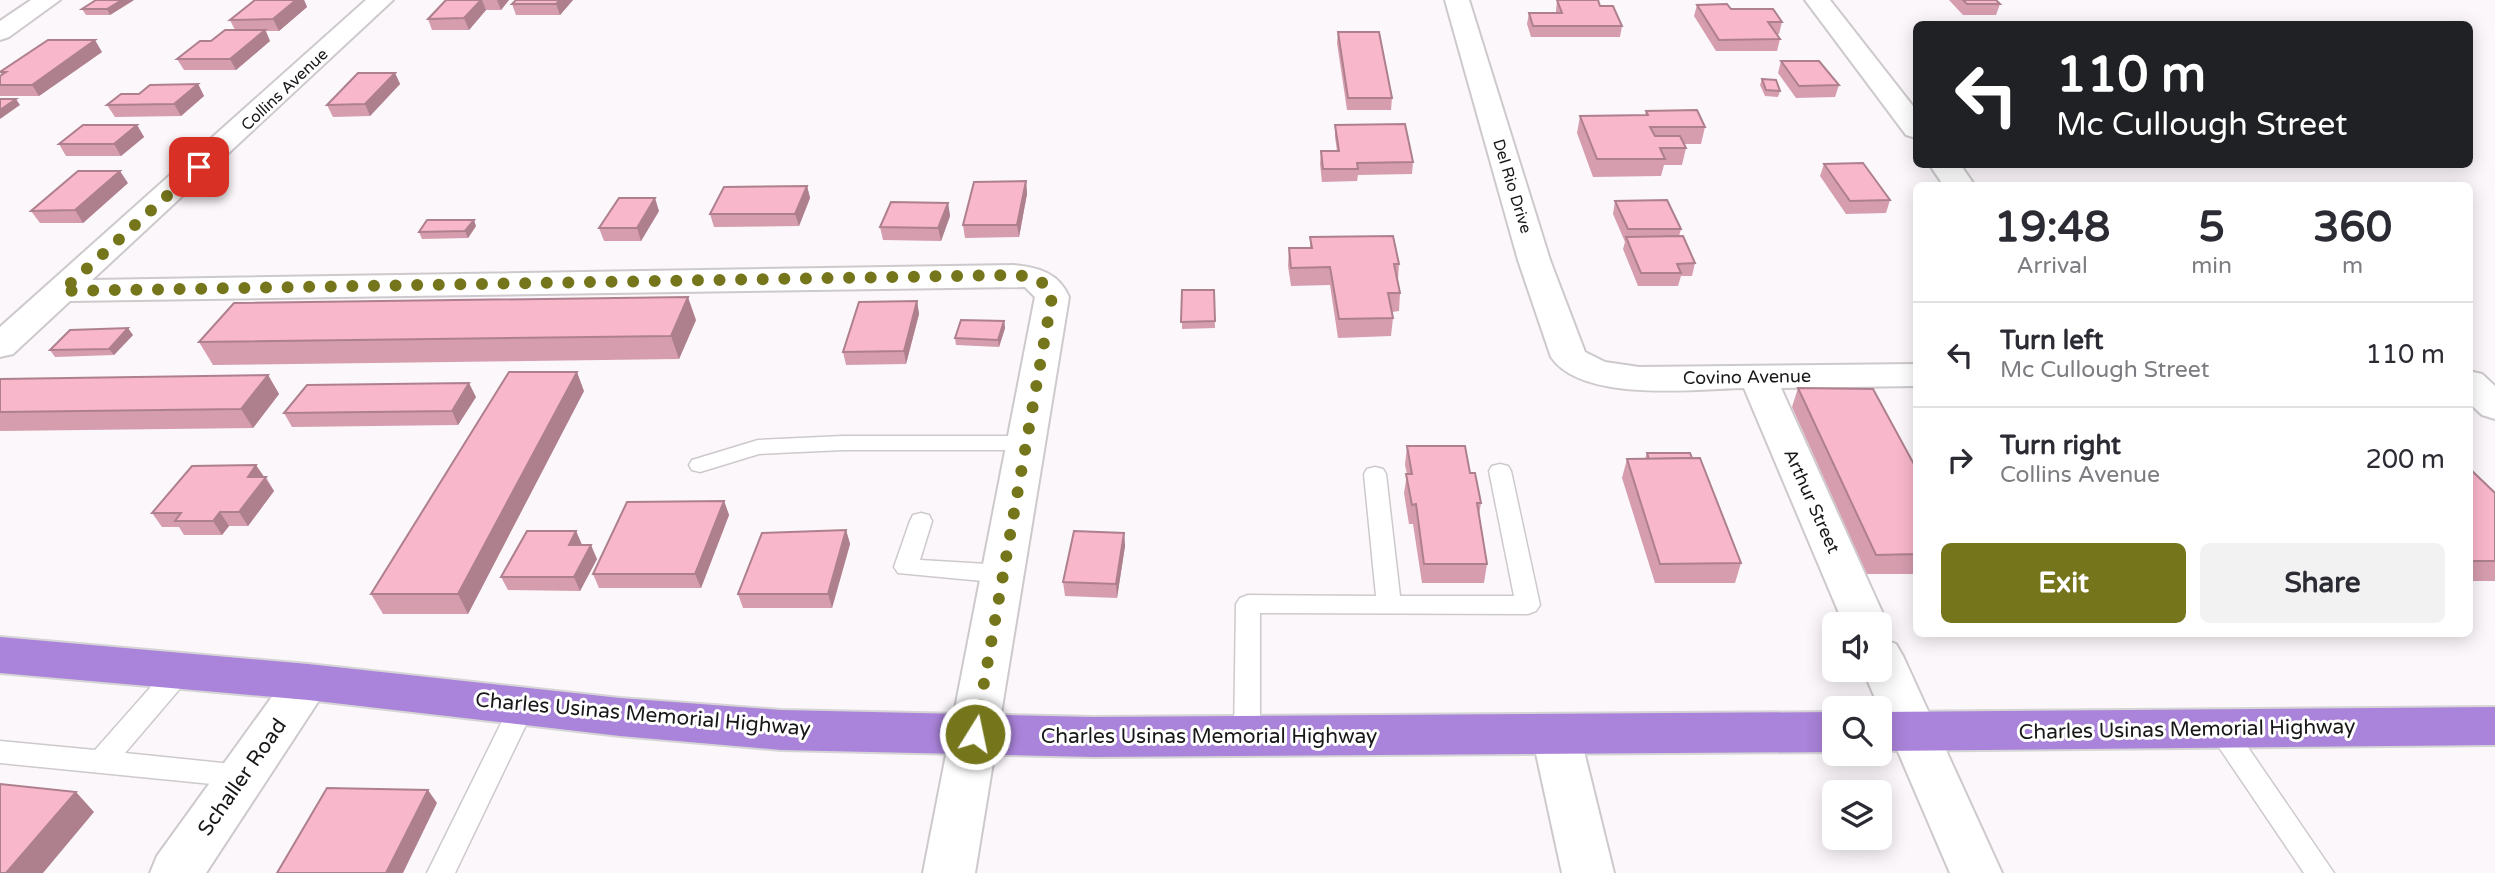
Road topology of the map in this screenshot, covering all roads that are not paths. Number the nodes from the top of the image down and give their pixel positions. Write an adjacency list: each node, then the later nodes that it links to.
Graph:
1 (48, 0): 5 (street)
2 (381, 0): 7 (street, Collins Avenue)
3 (1457, 0): 9 (street, Del Rio Drive)
4 (1817, 0): 6 (street)
5 (0, 32)
6 (1913, 125)
7 (62, 291): 8 (street, Collins Avenue); 16 (street)
8 (0, 346)
9 (1579, 366): 13 (street, Covino Avenue)
10 (1913, 375): 13 (street, Covino Avenue)
11 (2473, 375): 12 (street)
12 (2495, 375)
13 (1758, 377): 23 (street, Arthur Street)
14 (2473, 386): 15 (street)
15 (2495, 407)
16 (1027, 443): 17 (lane); 21 (street)
17 (699, 465)
18 (1500, 471): 22 (lane)
19 (1376, 474): 22 (lane)
20 (921, 521): 21 (lane)
21 (1004, 574): 33 (street)
22 (1389, 604): 35 (lane)
23 (1860, 612)
24 (0, 654): 25 (highway, Charles Usinas Memorial Highway)
25 (180, 671): 26 (highway, Charles Usinas Memorial Highway); 37 (lane)
26 (308, 682): 28 (highway, Charles Usinas Memorial Highway); 38 (street, Schaller Road)
27 (1885, 682): 31 (street)
28 (523, 705): 33 (highway, Charles Usinas Memorial Highway); 40 (lane)
29 (2495, 726): 30 (highway, Charles Usinas Memorial Highway)
30 (2221, 729): 31 (highway, Charles Usinas Memorial Highway); 44 (lane)
31 (1896, 732): 43 (street)
32 (1822, 733): 34 (highway, Charles Usinas Memorial Highway)
33 (975, 734): 35 (highway, Charles Usinas Memorial Highway); 41 (street)
34 (1556, 735): 35 (highway, Charles Usinas Memorial Highway); 42 (street)
35 (1247, 736)
36 (0, 752): 37 (lane)
37 (101, 762): 38 (lane)
38 (242, 776): 39 (street, Schaller Road)
39 (176, 873)
40 (441, 873)
41 (949, 873)
42 (1588, 873)
43 (1976, 873)
44 (2319, 873)

